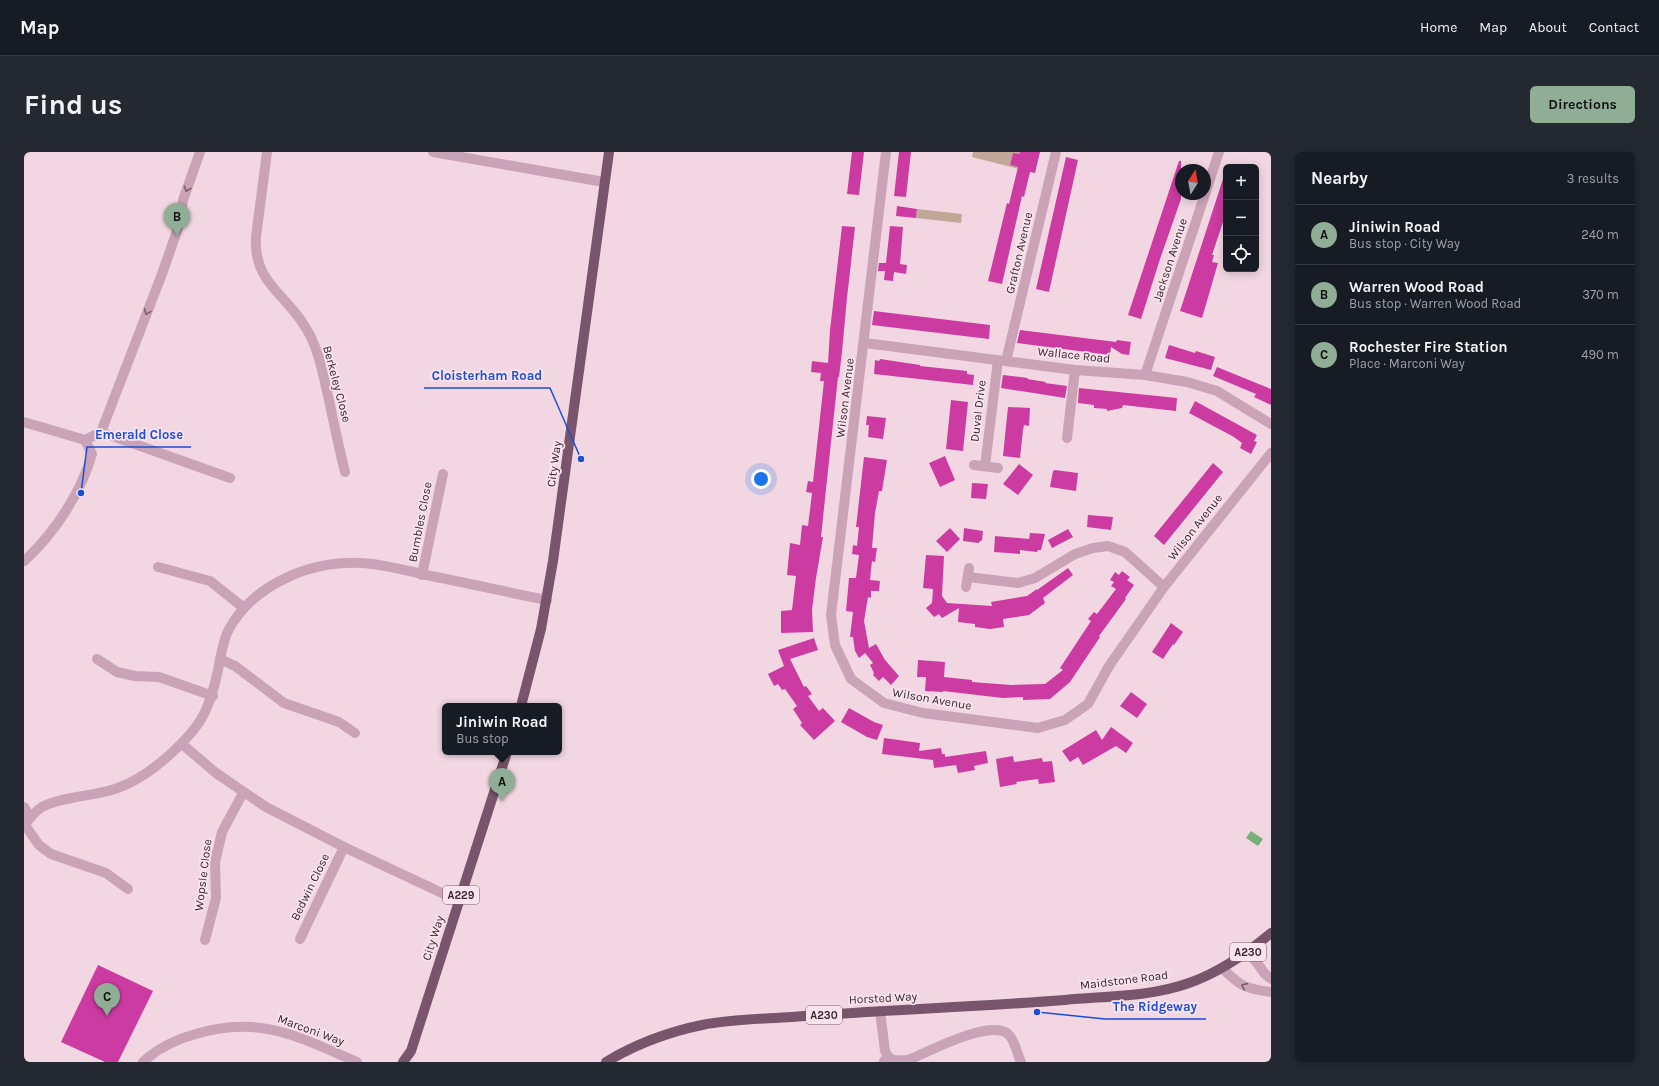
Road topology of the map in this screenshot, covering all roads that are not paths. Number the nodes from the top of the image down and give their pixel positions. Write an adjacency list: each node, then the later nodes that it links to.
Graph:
1 (200, 152): 15 (street, one-way to 15)
2 (267, 152): 22 (street, Berkeley Close)
3 (433, 152): 8 (street)
4 (609, 152): 8 (main road, City Way)
5 (886, 152): 9 (street, Wilson Avenue)
6 (1056, 152): 10 (street, Grafton Avenue)
7 (1219, 152): 12 (street, Jackson Avenue)
8 (604, 182): 30 (main road, City Way)
9 (865, 342): 10 (street, Wallace Road); 29 (street, Wilson Avenue)
10 (1002, 360): 11 (street, Wallace Road); 20 (street, Duval Drive)
11 (1075, 370): 12 (street, Wallace Road); 16 (street)
12 (1146, 375): 14 (street, Wallace Road)
13 (24, 422): 17 (street)
14 (1271, 424)
15 (101, 432): 17 (street); 24 (street)
16 (1067, 438)
17 (85, 440): 25 (street)
18 (1271, 453): 29 (street, Wilson Avenue)
19 (974, 465): 20 (street)
20 (985, 466): 21 (street)
21 (998, 468)
22 (345, 472)
23 (443, 474): 27 (street, Bumbles Close)
24 (230, 478)
25 (24, 561)
26 (158, 568): 31 (street)
27 (422, 575): 30 (street); 31 (street)
28 (968, 578): 29 (street)
29 (1164, 587)
30 (547, 600): 35 (main road, City Way)
31 (244, 608): 33 (street)
32 (97, 659): 34 (street)
33 (220, 659): 34 (street); 36 (street)
34 (212, 696): 37 (street)
35 (522, 703)
36 (356, 733)
37 (182, 744): 39 (street); 41 (street)
38 (506, 755): 44 (main road, City Way / A229)
39 (243, 793): 42 (street); 47 (street, Wopsle Close)
40 (24, 807): 41 (street)
41 (26, 823): 43 (street)
42 (344, 847): 44 (street); 46 (street, Bedwin Close)
43 (128, 889)
44 (459, 901): 54 (main road, City Way / A229)
45 (1271, 933): 48 (main road, A230)
46 (300, 938)
47 (205, 940)
48 (1249, 952): 49 (main road, A230); 50 (street)
49 (1222, 968): 51 (street, one-way to 49); 52 (main road, Maidstone Road / A230)
50 (1271, 979)
51 (1271, 992)
52 (1050, 1001): 53 (main road, Horsted Way / A230)
53 (880, 1011): 55 (street); 60 (main road, Horsted Way / A230)
54 (411, 1051): 58 (main road, City Way / A229); 59 (main road)
55 (885, 1059): 61 (street)
56 (143, 1062): 57 (street, Marconi Way)
57 (357, 1062)
58 (403, 1062)
59 (412, 1062)
60 (606, 1062)
61 (1021, 1062)

